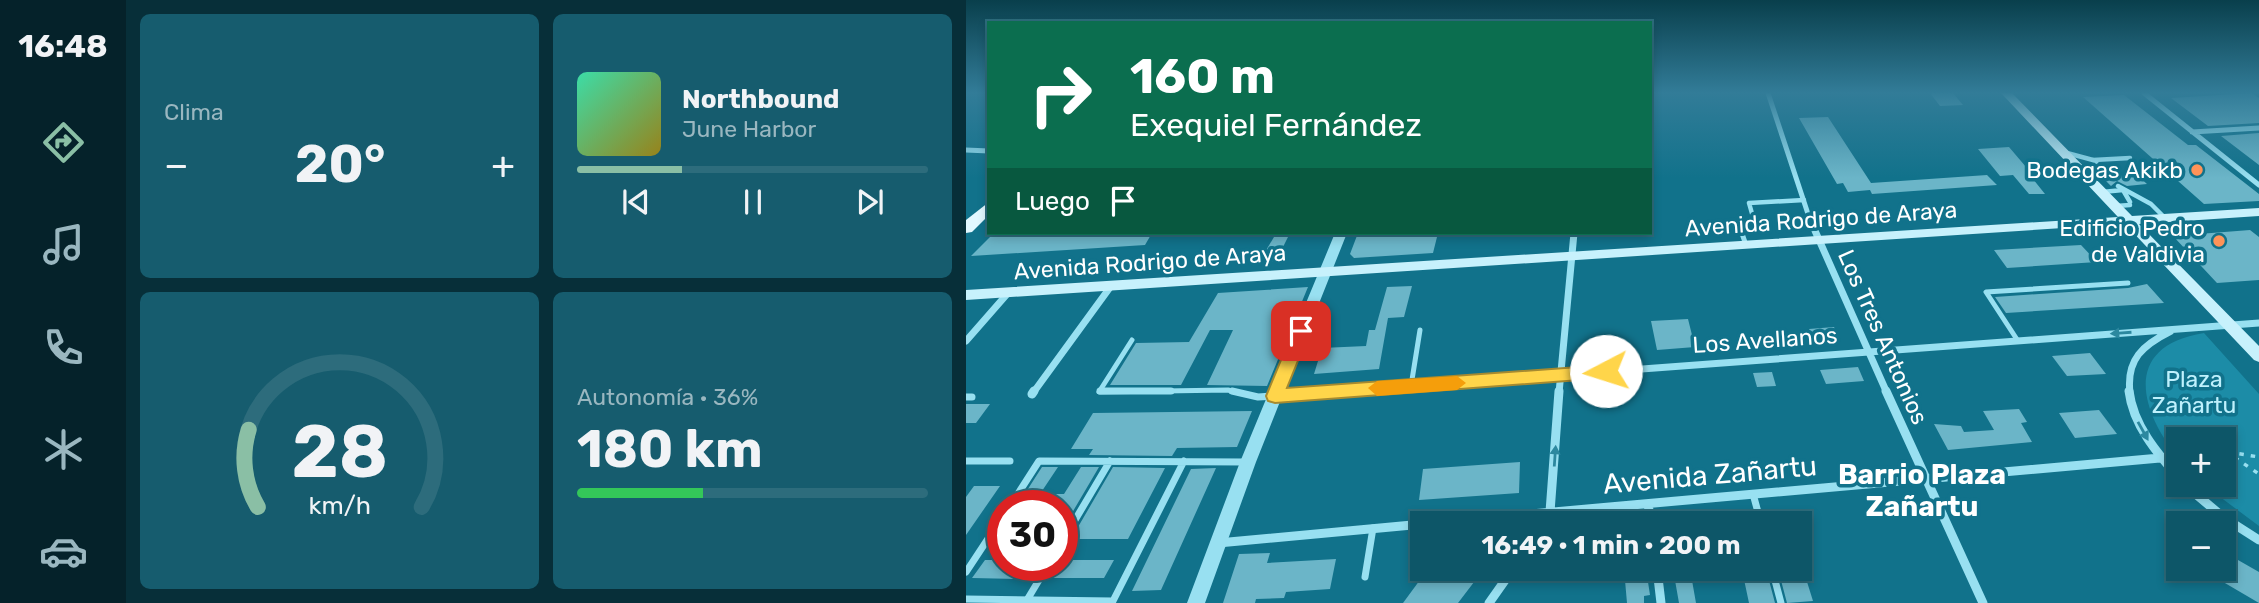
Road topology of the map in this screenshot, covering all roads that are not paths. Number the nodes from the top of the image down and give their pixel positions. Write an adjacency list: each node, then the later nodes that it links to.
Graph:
1 (1777, 121): 18 (street, Los Tres Antonios)
2 (2033, 121): 8 (main road)
3 (2179, 121): 5 (street)
4 (2259, 128): 5 (street)
5 (2192, 132): 14 (street)
6 (966, 150): 7 (street)
7 (987, 150)
8 (2062, 152): 10 (lane); 12 (main road)
9 (2130, 158): 10 (lane)
10 (2092, 160): 11 (lane)
11 (2102, 170): 12 (lane); 13 (lane)
12 (2081, 171): 16 (main road)
13 (2108, 176)
14 (2259, 185)
15 (2120, 188): 16 (lane); 19 (lane); 23 (lane)
16 (2102, 192): 19 (main road)
17 (987, 193): 22 (main road)
18 (1804, 200): 25 (lane); 30 (street, Los Tres Antonios)
19 (2116, 206): 24 (main road)
20 (987, 209): 27 (main road)
21 (2259, 212): 23 (main road, Avenida Rodrigo de Araya)
22 (966, 213)
23 (2165, 218): 24 (main road, Avenida Rodrigo de Araya)
24 (2129, 220): 30 (main road, Avenida Rodrigo de Araya); 39 (main road)
25 (1740, 225): 26 (lane); 31 (lane)
26 (1720, 226)
27 (966, 228)
28 (1340, 235): 33 (street)
29 (1574, 235): 32 (street)
30 (1818, 240): 31 (main road, Avenida Rodrigo de Araya); 45 (street, Los Tres Antonios)
31 (1745, 245): 32 (main road, Avenida Rodrigo de Araya)
32 (1572, 256): 33 (main road, Avenida Rodrigo de Araya); 47 (street)
33 (1325, 272): 35 (main road, Avenida Rodrigo de Araya); 50 (street)
34 (2128, 283): 44 (lane)
35 (1111, 286): 36 (main road, Avenida Rodrigo de Araya); 49 (street)
36 (1007, 293): 37 (main road, Avenida Rodrigo de Araya); 43 (street)
37 (966, 295)
38 (2259, 323): 39 (street, Los Avellanos)
39 (2230, 325): 40 (street, Los Avellanos); 46 (main road)
40 (2189, 328): 44 (street, Los Avellanos, one-way to 44); 51 (street, one-way to 51)
41 (1420, 330): 48 (lane)
42 (1132, 340): 50 (lane)
43 (966, 341)
44 (2018, 341): 45 (street, Los Avellanos)
45 (1868, 352): 47 (street, Los Avellanos); 58 (street, Los Tres Antonios)
46 (2259, 356)
47 (1560, 375): 48 (street, Los Avellanos); 63 (street, one-way to 47)
48 (1411, 386): 50 (street, Los Avellanos)
49 (1032, 394)
50 (1275, 396): 56 (street)
51 (2160, 457): 57 (street); 58 (street, Avenida Zañartu)
52 (966, 461): 53 (lane)
53 (1010, 461)
54 (1110, 461): 55 (lane); 59 (lane); 67 (lane)
55 (1184, 461): 56 (lane); 80 (lane)
56 (1248, 462): 72 (street)
57 (2166, 464)
58 (1926, 479): 60 (street, Avenida Zañartu); 85 (street, Los Tres Antonios)
59 (1020, 490)
60 (1753, 494): 62 (street, Avenida Zañartu); 66 (lane)
61 (2199, 497): 71 (street)
62 (1648, 504): 64 (street, Avenida Zañartu); 65 (street)
63 (1550, 511)
64 (1562, 511)
65 (1649, 511)
66 (1758, 511)
67 (1078, 514)
68 (1410, 525): 69 (street)
69 (1373, 528): 72 (street); 74 (lane)
70 (987, 540): 73 (lane)
71 (2259, 540)
72 (1217, 542): 81 (street)
73 (966, 572)
74 (1365, 577)
75 (1038, 581): 80 (lane)
76 (1505, 581): 82 (street)
77 (1658, 581): 83 (street)
78 (1775, 581): 84 (lane)
79 (966, 599): 80 (lane)
80 (1027, 600)
81 (1196, 603)
82 (1489, 603)
83 (1661, 603)
84 (1781, 603)
85 (1983, 603)

